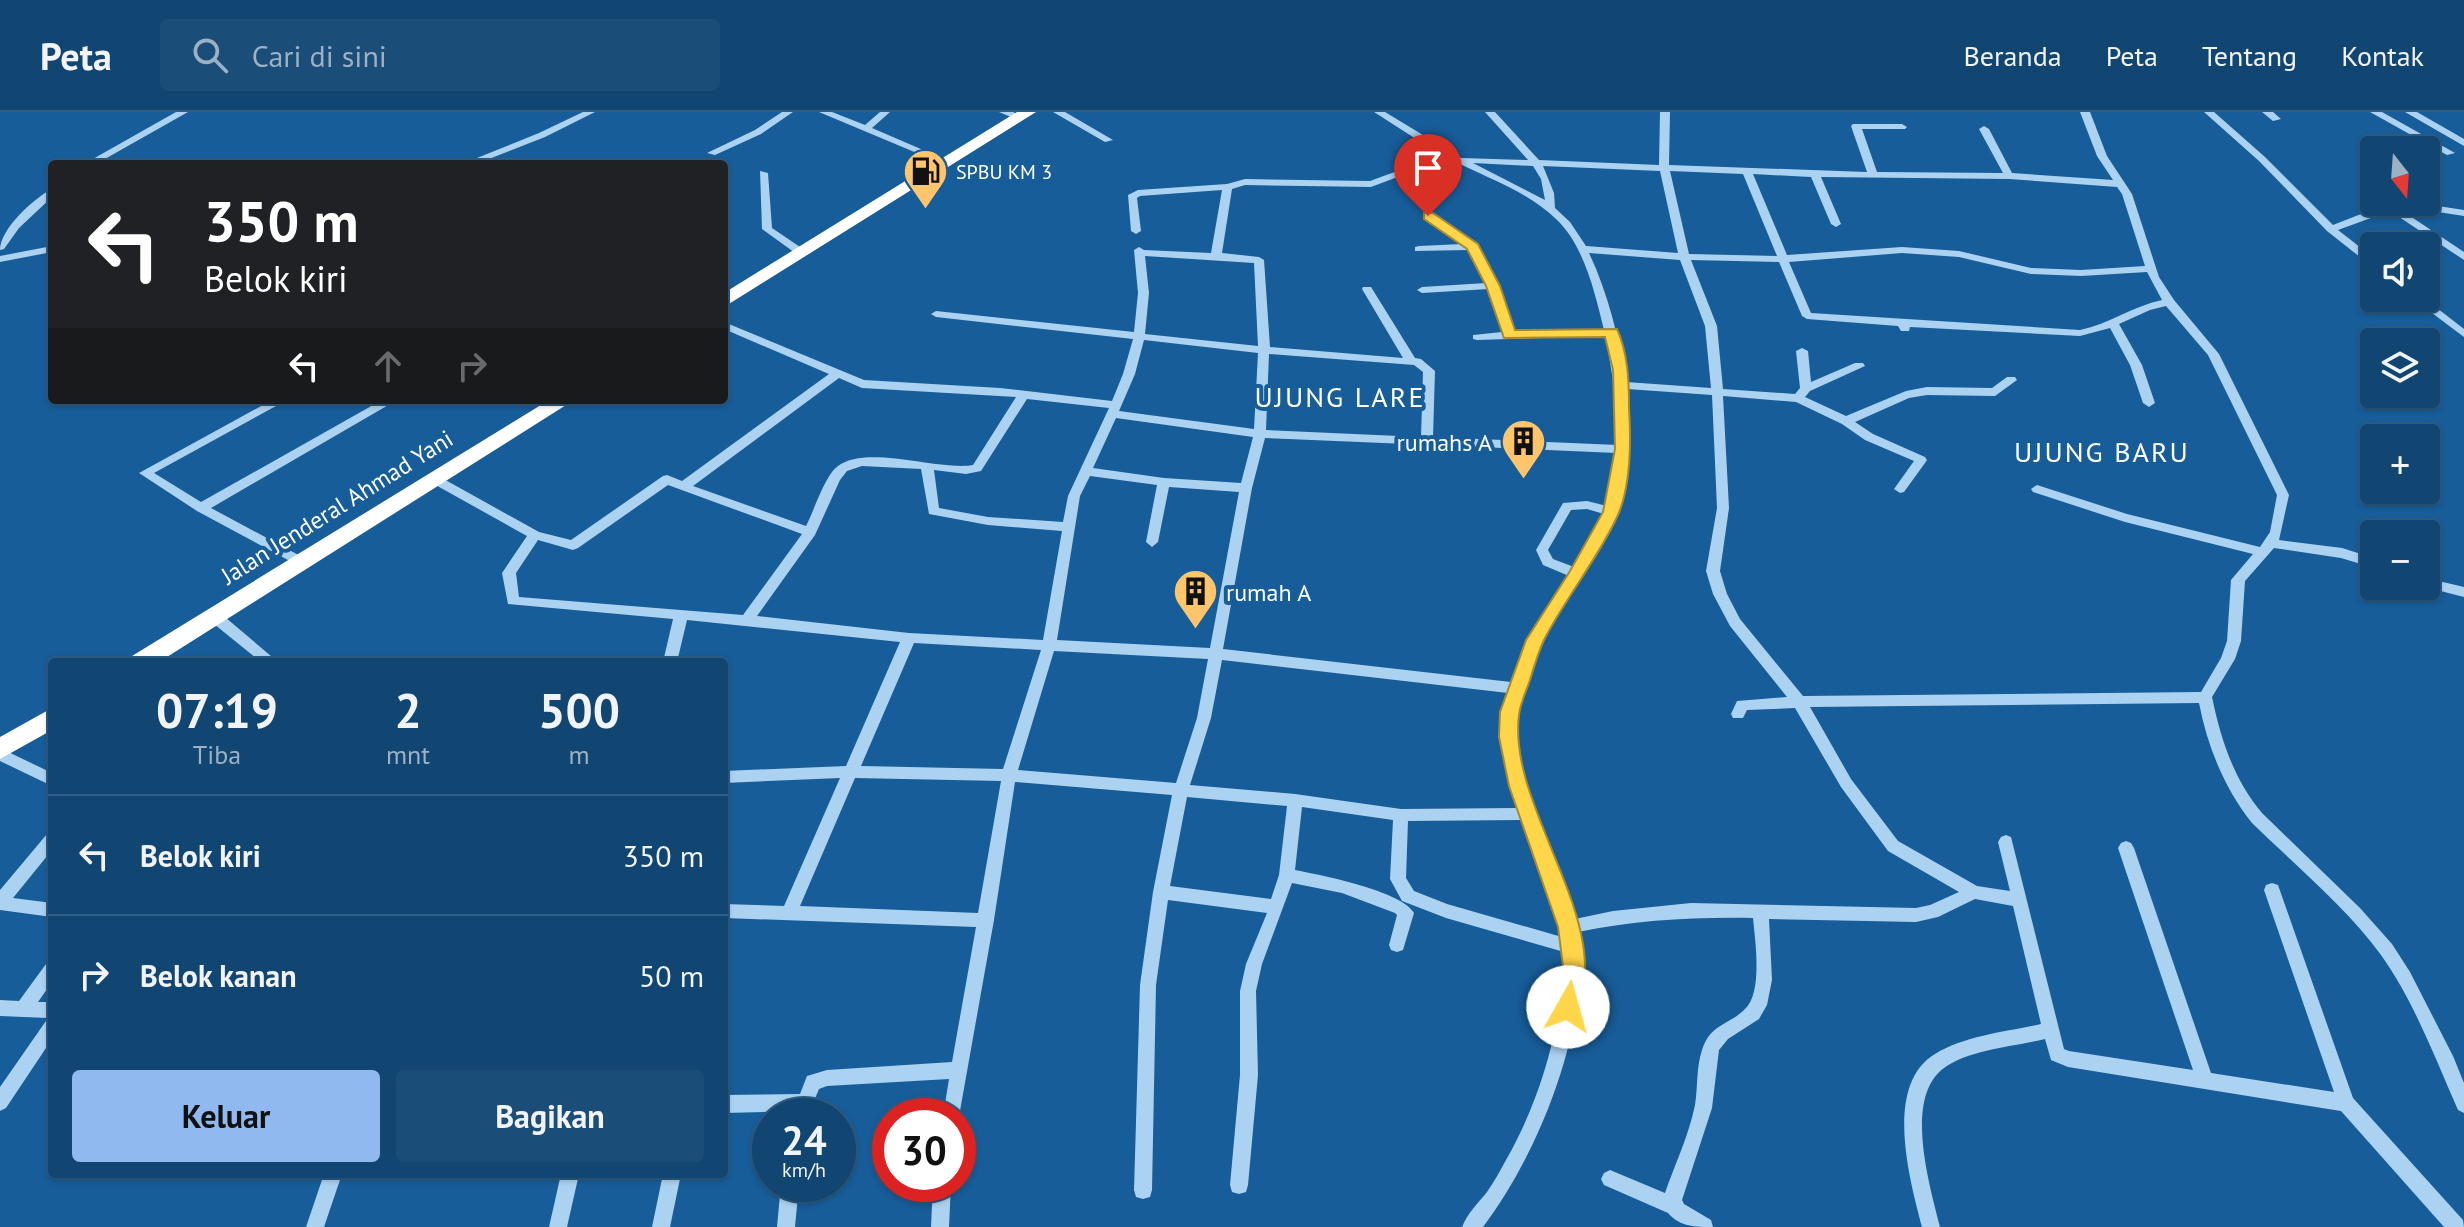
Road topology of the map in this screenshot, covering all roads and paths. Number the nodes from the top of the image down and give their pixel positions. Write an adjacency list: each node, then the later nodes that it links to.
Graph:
1 (183, 112): 23 (street)
2 (590, 112): 24 (street)
3 (788, 112): 20 (street)
4 (824, 112): 16 (street)
5 (885, 112): 16 (street)
6 (1058, 112): 18 (street)
7 (1379, 112): 22 (street)
8 (1490, 112): 25 (street)
9 (1665, 112): 27 (street)
10 (2085, 112): 33 (street)
11 (2209, 112): 43 (street)
12 (2375, 112): 21 (street)
13 (2410, 112): 19 (street)
14 (1017, 114): 26 (highway)
15 (1902, 127): 31 (street)
16 (866, 129): 26 (street)
17 (1984, 129): 32 (street)
18 (1108, 140)
19 (2464, 143)
20 (712, 153)
21 (2450, 153)
22 (1454, 158): 25 (street); 34 (street); 36 (street)
23 (96, 160)
24 (477, 160)
25 (1537, 161): 27 (street); 36 (street)
26 (946, 162): 51 (highway)
27 (1664, 167): 28 (street); 53 (street)
28 (1746, 170): 30 (street); 56 (street)
29 (763, 173): 51 (street)
30 (1815, 174): 31 (street); 42 (street)
31 (1873, 175): 32 (street)
32 (2009, 176): 33 (street)
33 (2122, 184): 57 (street)
34 (1227, 187): 44 (street); 52 (street)
35 (48, 196): 45 (street)
36 (1550, 208): 48 (street)
37 (2440, 209): 38 (street)
38 (2464, 213)
39 (1428, 216): 46 (street)
40 (2364, 216): 43 (street)
41 (2404, 216): 54 (street)
42 (1836, 224)
43 (2331, 229): 50 (street)
44 (1136, 231)
45 (0, 247)
46 (1473, 247): 47 (street); 58 (street)
47 (1419, 249)
48 (1581, 249): 53 (street); 67 (street)
49 (48, 250): 55 (street)
50 (2360, 252)
51 (802, 253): 61 (highway)
52 (1216, 256): 69 (street); 72 (street)
53 (1684, 257): 56 (street); 79 (street)
54 (2464, 257)
55 (0, 259)
56 (1781, 259): 57 (street); 65 (street)
57 (2150, 269): 62 (street)
58 (1493, 286): 60 (street); 70 (street)
59 (1367, 289): 74 (street)
60 (1422, 290)
61 (728, 299)
62 (2169, 302): 65 (street); 105 (street)
63 (2435, 312): 68 (street)
64 (936, 314): 69 (street)
65 (2114, 325): 82 (street)
66 (728, 327): 76 (street)
67 (1611, 333): 70 (street); 78 (street)
68 (2464, 334)
69 (1142, 335): 72 (street); 86 (street)
70 (1509, 335): 71 (street)
71 (1477, 337)
72 (1264, 348): 74 (street); 88 (street)
73 (1802, 351): 80 (street)
74 (1411, 361): 89 (street)
75 (1859, 366): 80 (street)
76 (836, 375): 81 (street); 95 (street)
77 (2011, 380): 87 (street)
78 (1622, 385): 79 (street); 90 (street)
79 (1716, 392): 80 (street); 122 (street)
80 (1802, 393): 87 (street)
81 (1024, 394): 86 (street); 91 (street)
82 (2149, 403)
83 (274, 404): 99 (street)
84 (384, 404): 99 (street)
85 (558, 404): 93 (highway, Jalan Jenderal Ahmad Yani)
86 (1114, 410): 88 (street); 92 (street)
87 (1846, 421): 97 (street)
88 (1260, 434): 89 (street); 96 (street)
89 (1427, 440): 90 (street)
90 (1623, 449): 100 (street)
91 (927, 465): 101 (street); 102 (street)
92 (1085, 471): 94 (street); 101 (street)
93 (436, 480): 103 (street); 107 (highway, Jalan Jenderal Ahmad Yani)
94 (1164, 482): 96 (street); 104 (street)
95 (683, 487): 102 (street); 103 (street)
96 (1246, 488): 116 (street)
97 (1900, 489)
98 (2037, 489): 105 (street)
99 (201, 508): 107 (street)
100 (1611, 512): 108 (street); 108 (street)
101 (1067, 527): 115 (street)
102 (810, 532): 113 (street)
103 (535, 535): 112 (street)
104 (1152, 542)
105 (2266, 547): 106 (street); 121 (street)
106 (2360, 559)
107 (301, 562): 111 (highway, Jalan Jenderal Ahmad Yani)
108 (1577, 574): 120 (street)
109 (2440, 586): 110 (street)
110 (2464, 592)
111 (214, 616): 117 (highway, Jalan Jenderal Ahmad Yani); 118 (street)
112 (681, 616): 113 (street); 119 (street)
113 (747, 620): 114 (street)
114 (909, 638): 115 (street); 126 (street)
115 (1049, 645): 116 (street); 127 (street)
116 (1217, 654): 120 (street); 130 (street)
117 (146, 658)
118 (266, 658)
119 (671, 658)
120 (1516, 688): 132 (street)
121 (2205, 697): 122 (street); 165 (street)
122 (1799, 702): 123 (street); 140 (street)
123 (1738, 714)
124 (48, 721): 125 (highway)
125 (0, 752): 129 (street)
126 (851, 772): 127 (street); 128 (street); 147 (street)
127 (1009, 775): 130 (street); 148 (street)
128 (728, 777)
129 (48, 778)
130 (1181, 790): 131 (street); 139 (street)
131 (1295, 800): 133 (street); 137 (street)
132 (1527, 814): 133 (street); 149 (street)
133 (1401, 815): 151 (street)
134 (2006, 842): 141 (street)
135 (48, 844): 142 (street)
136 (2126, 848): 159 (street)
137 (1287, 875): 143 (street); 150 (street)
138 (2272, 890): 163 (street)
139 (1161, 892): 143 (street); 172 (street)
140 (1974, 892): 141 (street); 146 (street)
141 (2020, 900): 157 (street)
142 (0, 902): 144 (street)
143 (1277, 907): 171 (street)
144 (48, 909)
145 (728, 911): 147 (street)
146 (1761, 912): 149 (street); 175 (street)
147 (789, 913): 148 (street)
148 (986, 920): 158 (street)
149 (1569, 927): 151 (street)
150 (1397, 945)
151 (1572, 947): 181 (street)
152 (48, 975): 154 (street)
153 (0, 1008): 154 (street)
154 (23, 1009): 155 (street)
155 (48, 1010)
156 (48, 1030): 162 (street)
157 (2050, 1030): 159 (street); 183 (street)
158 (960, 1070): 160 (street); 161 (street)
159 (2205, 1081): 163 (street)
160 (806, 1098)
161 (955, 1098)
162 (0, 1102)
163 (2346, 1103): 184 (street)
164 (728, 1104): 166 (street)
165 (2464, 1104)
166 (752, 1106)
167 (332, 1178): 176 (street)
168 (569, 1178): 177 (street)
169 (671, 1178): 178 (street)
170 (1610, 1179): 175 (street)
171 (1239, 1185)
172 (1143, 1190)
173 (788, 1202): 179 (street)
174 (941, 1202): 180 (street)
175 (1673, 1206): 182 (street)
176 (315, 1227)
177 (558, 1227)
178 (661, 1227)
179 (786, 1227)
180 (940, 1227)
181 (1471, 1227)
182 (1704, 1227)
183 (1931, 1227)
184 (2456, 1227)

